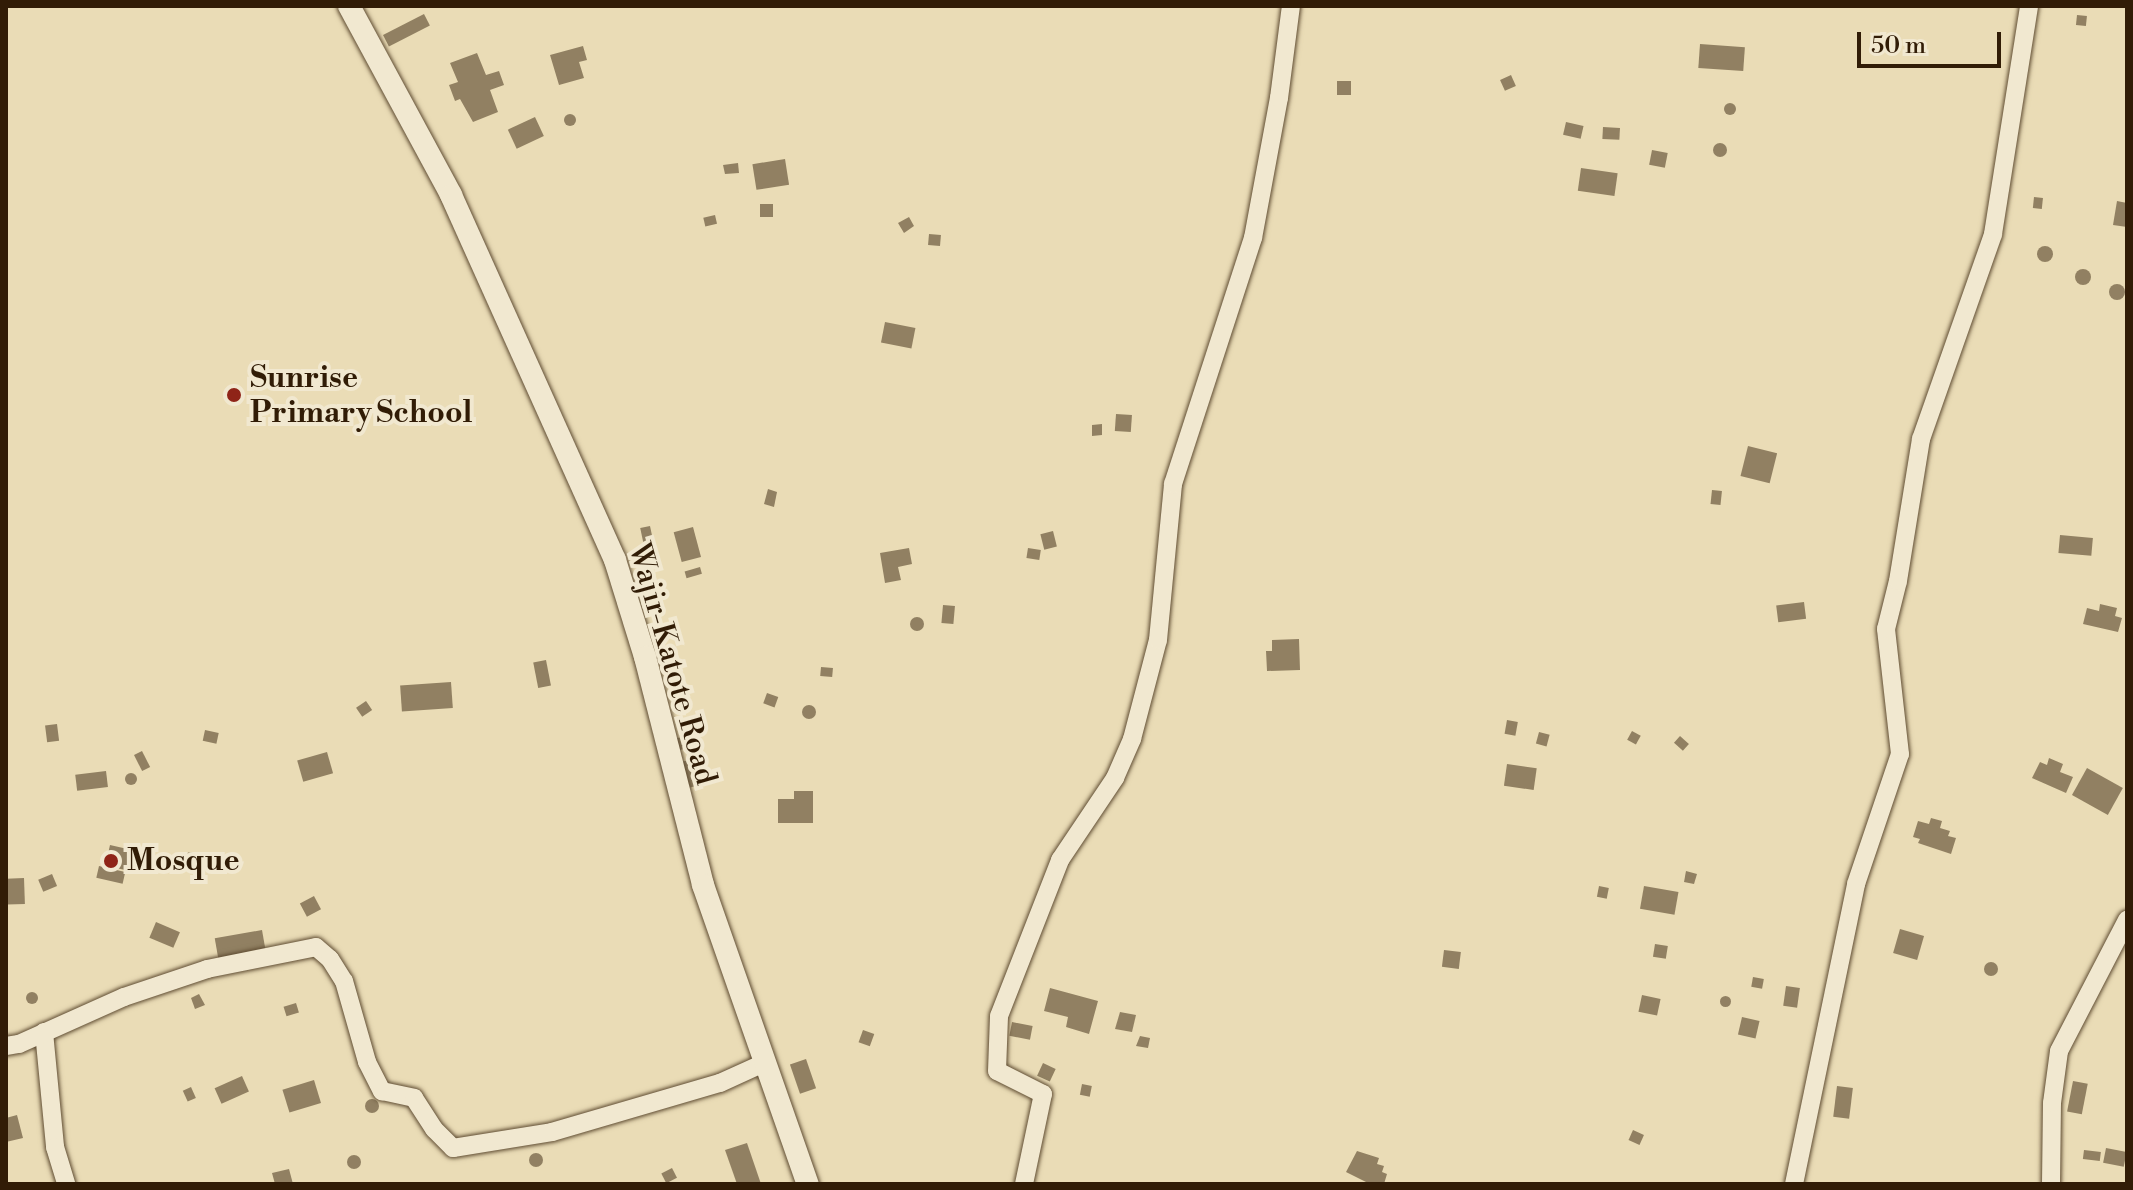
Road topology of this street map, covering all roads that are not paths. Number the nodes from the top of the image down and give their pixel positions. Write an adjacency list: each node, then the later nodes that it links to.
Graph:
1 (349, 6): 7 (street, Wajir-Katote Road)
2 (1291, 6): 10 (street)
3 (2029, 6): 11 (street)
4 (2127, 920): 12 (street)
5 (44, 1032): 6 (street); 7 (street); 8 (street)
6 (6, 1046)
7 (764, 1063): 9 (street, Wajir-Katote Road)
8 (66, 1184)
9 (808, 1184)
10 (1024, 1184)
11 (1794, 1184)
12 (2051, 1184)

